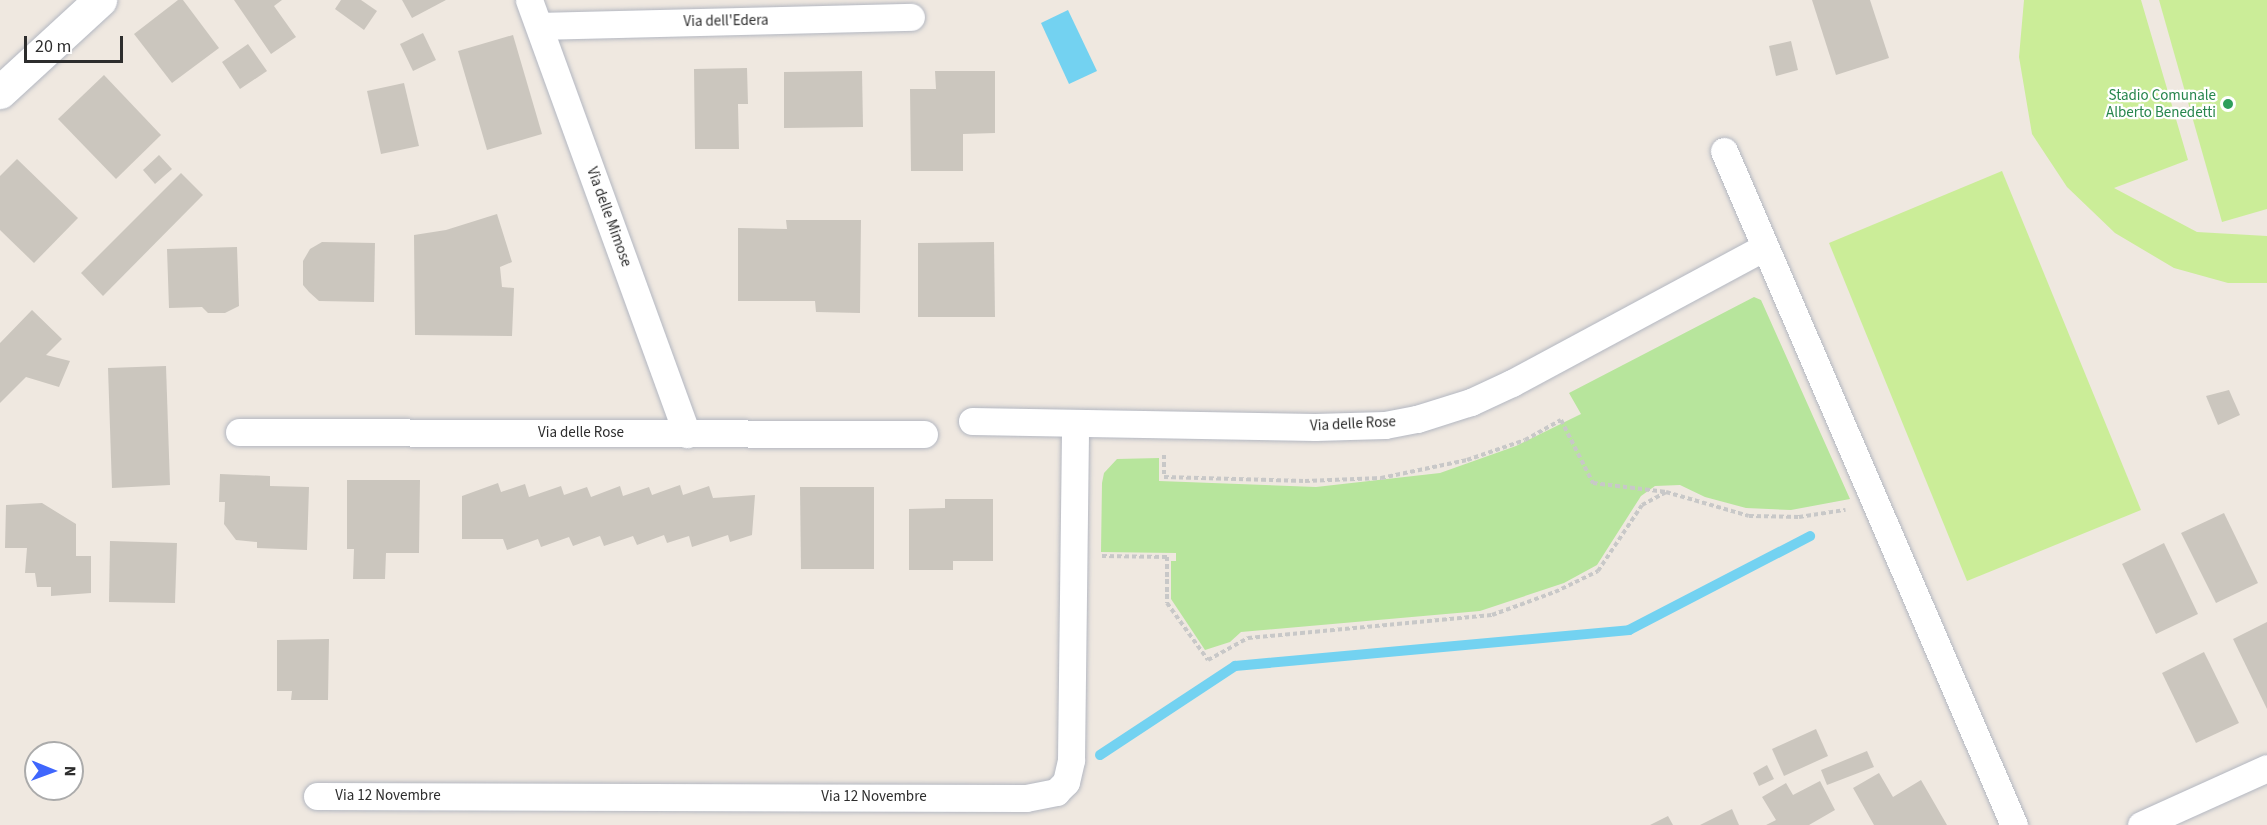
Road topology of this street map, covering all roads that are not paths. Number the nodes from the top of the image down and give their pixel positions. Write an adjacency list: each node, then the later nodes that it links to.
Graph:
1 (100, 0): 5 (main road)
2 (529, 0): 4 (street, Via delle Mimose)
3 (911, 17): 4 (street, Via dell'Edera)
4 (540, 26): 11 (street, Via delle Mimose)
5 (0, 92)
6 (1724, 151): 7 (street)
7 (1765, 247): 9 (street, Via delle Rose); 15 (street)
8 (972, 421): 9 (street, Via delle Rose)
9 (1075, 423): 14 (street, Via 12 Novembre)
10 (239, 432): 11 (street, Via delle Rose)
11 (687, 434): 12 (street, Via delle Rose)
12 (924, 434)
13 (2267, 768): 16 (street)
14 (316, 796)
15 (2014, 825)
16 (2141, 825)

